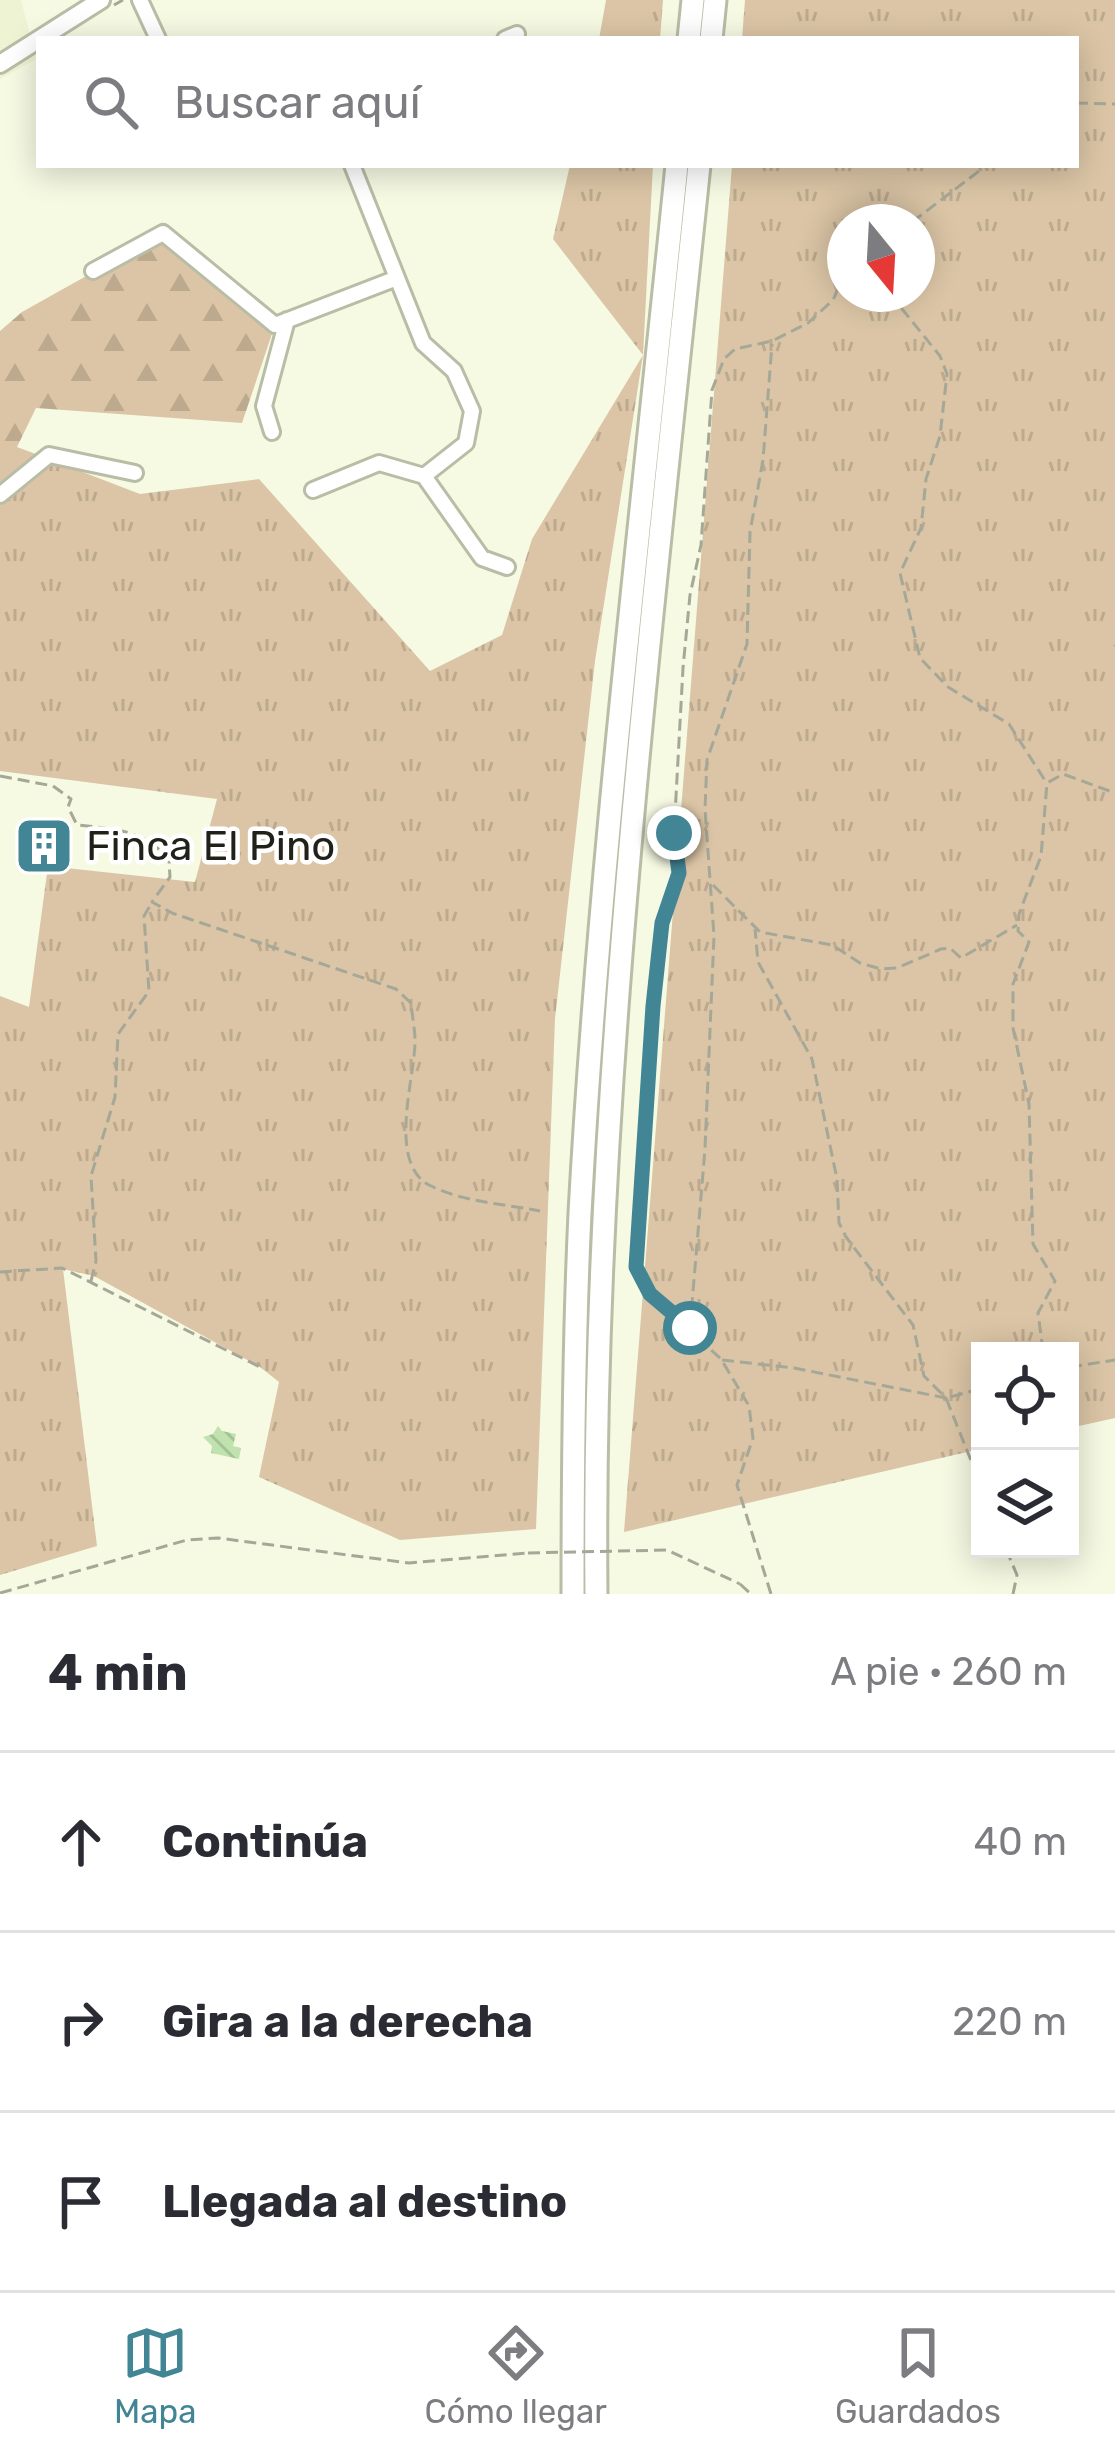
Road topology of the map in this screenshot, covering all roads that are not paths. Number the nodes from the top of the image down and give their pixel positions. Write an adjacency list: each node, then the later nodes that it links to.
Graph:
1 (101, 0): 5 (main road)
2 (140, 0): 6 (street)
3 (693, 0): 7 (highway)
4 (715, 0): 8 (highway)
5 (44, 36)
6 (157, 36)
7 (689, 36)
8 (711, 36)
9 (36, 41): 10 (main road)
10 (0, 64)
11 (353, 168): 15 (street)
12 (676, 168): 23 (highway)
13 (699, 168): 24 (highway)
14 (93, 271): 16 (street)
15 (397, 278): 16 (street); 19 (street)
16 (287, 320): 17 (street)
17 (272, 433)
18 (135, 473): 21 (street)
19 (424, 476): 20 (street); 22 (street)
20 (313, 490)
21 (0, 495)
22 (507, 567)
23 (574, 1594)
24 (596, 1594)

